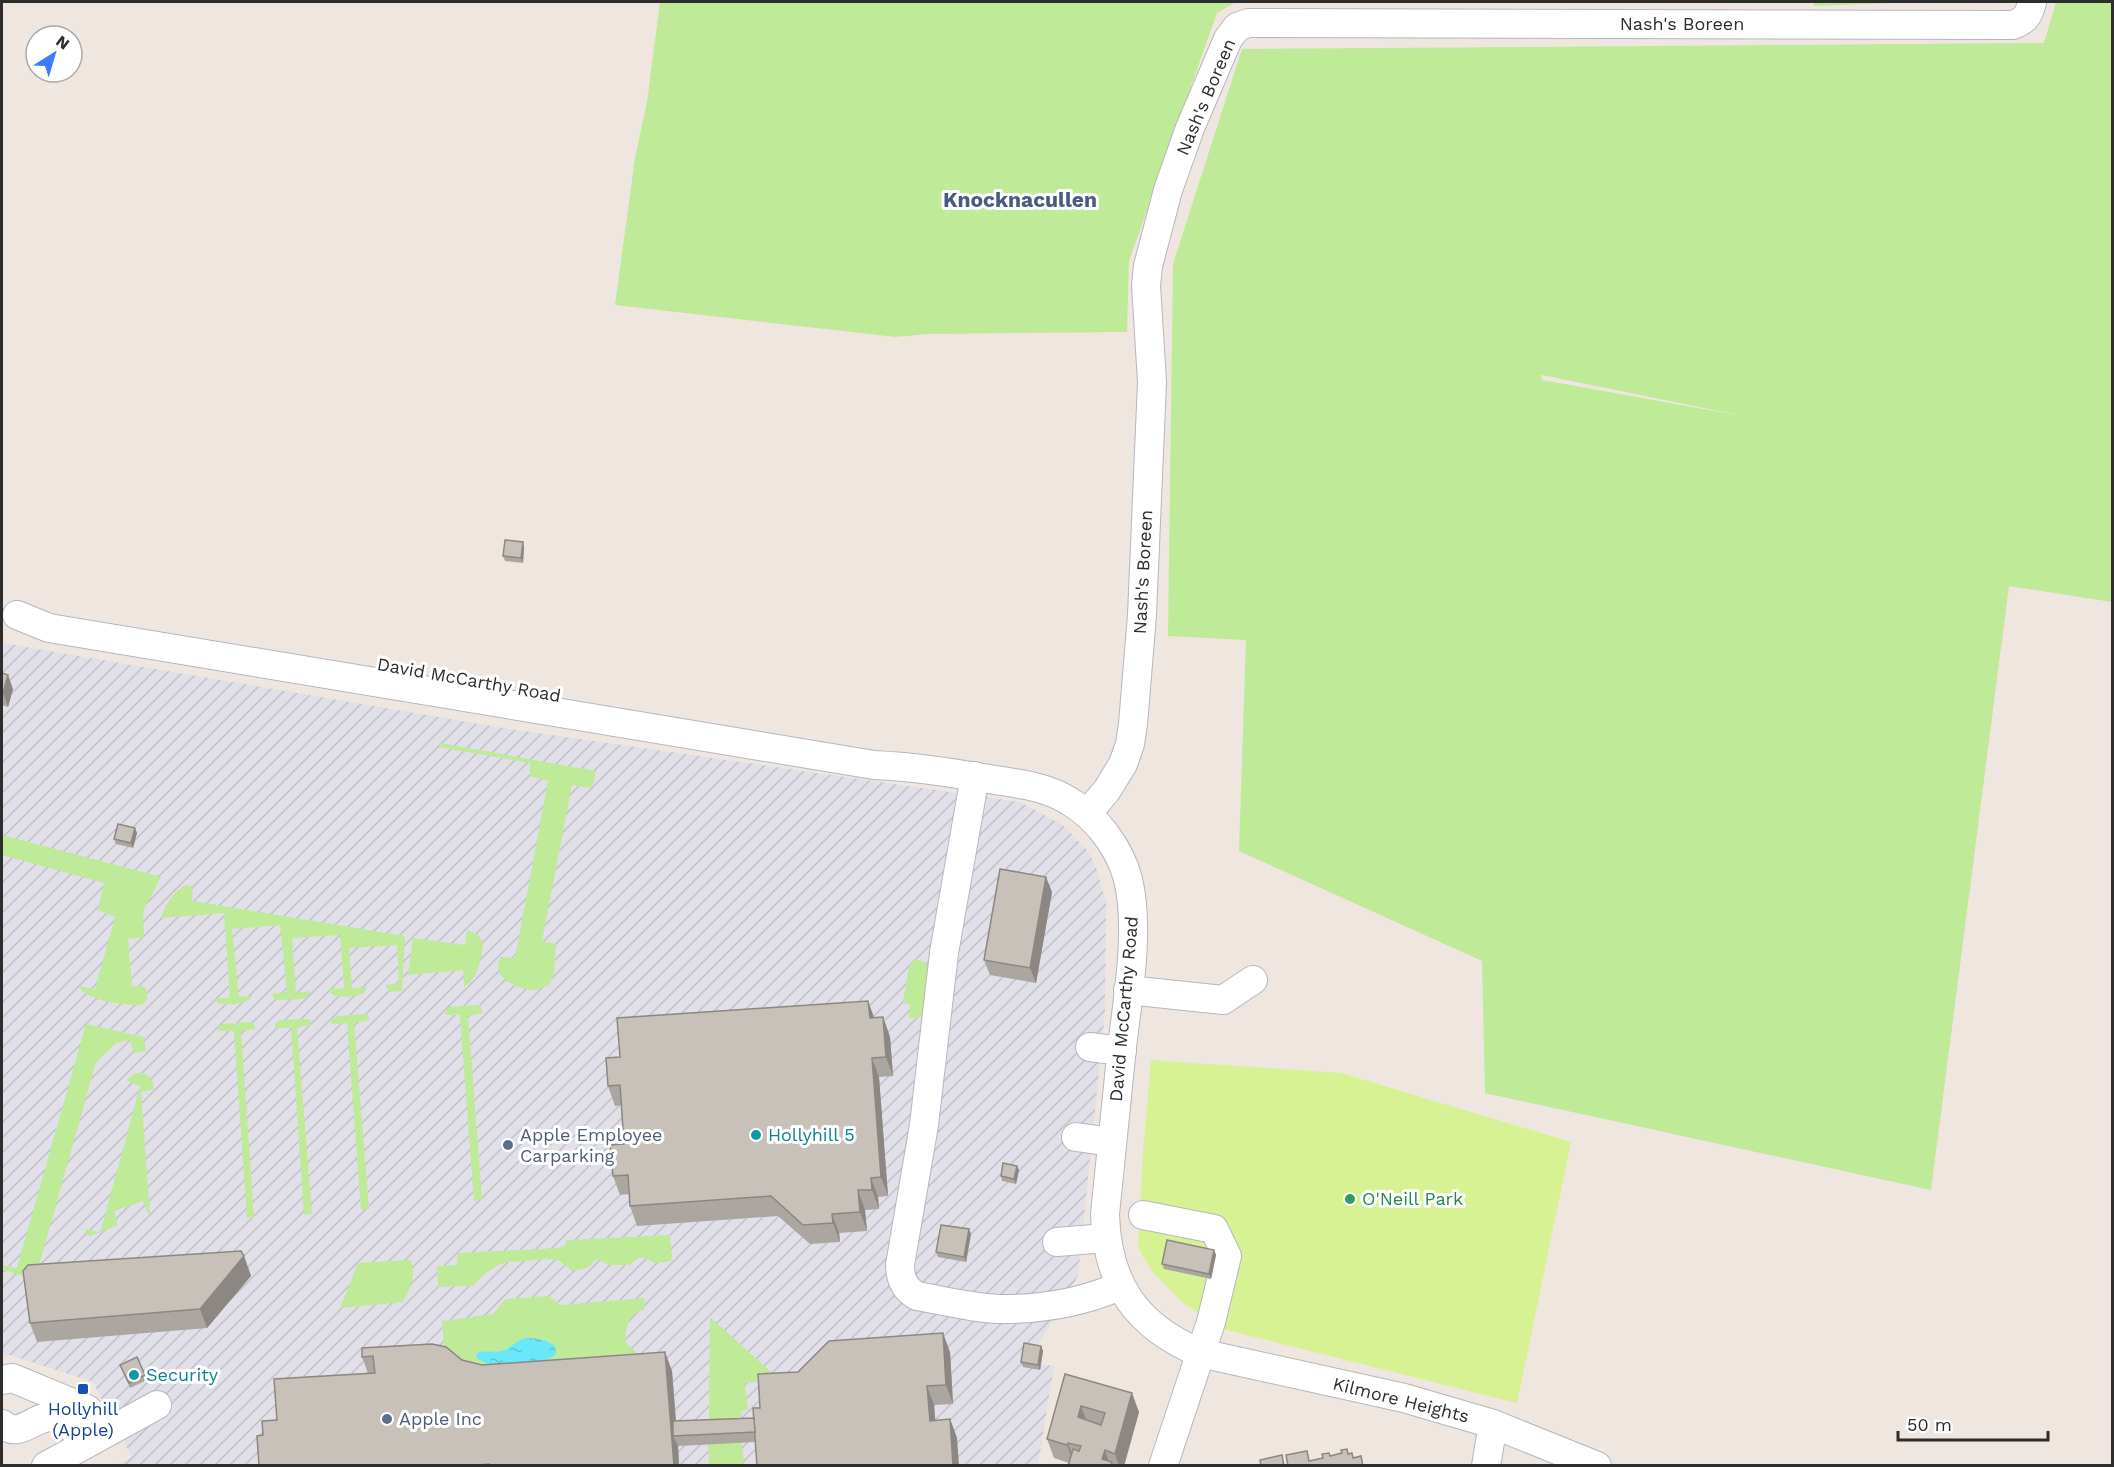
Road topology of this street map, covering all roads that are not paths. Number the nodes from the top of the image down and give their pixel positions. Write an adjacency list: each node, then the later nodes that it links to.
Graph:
1 (2032, 2): 4 (street, Nash's Boreen)
2 (9, 614): 3 (street, David McCarthy Road)
3 (975, 776): 4 (street, David McCarthy Road); 14 (street)
4 (1087, 814): 6 (street, David McCarthy Road)
5 (1252, 980): 6 (street)
6 (1128, 990): 8 (street, David McCarthy Road)
7 (1090, 1047): 8 (street)
8 (1122, 1051): 10 (street, David McCarthy Road)
9 (1076, 1137): 10 (street)
10 (1112, 1142): 12 (street, David McCarthy Road)
11 (1143, 1215): 15 (street)
12 (1106, 1238): 13 (street); 14 (street, David McCarthy Road)
13 (1057, 1242)
14 (1120, 1286): 15 (street, David McCarthy Road)
15 (1200, 1353): 19 (street, Kilmore Heights); 22 (street)
16 (2, 1380): 20 (street)
17 (157, 1405): 20 (street)
18 (2, 1424): 20 (street)
19 (1493, 1424): 23 (street); 24 (street, Kilmore Heights)
20 (96, 1438): 21 (street)
21 (46, 1466)
22 (1163, 1466)
23 (1486, 1466)
24 (1597, 1466)

